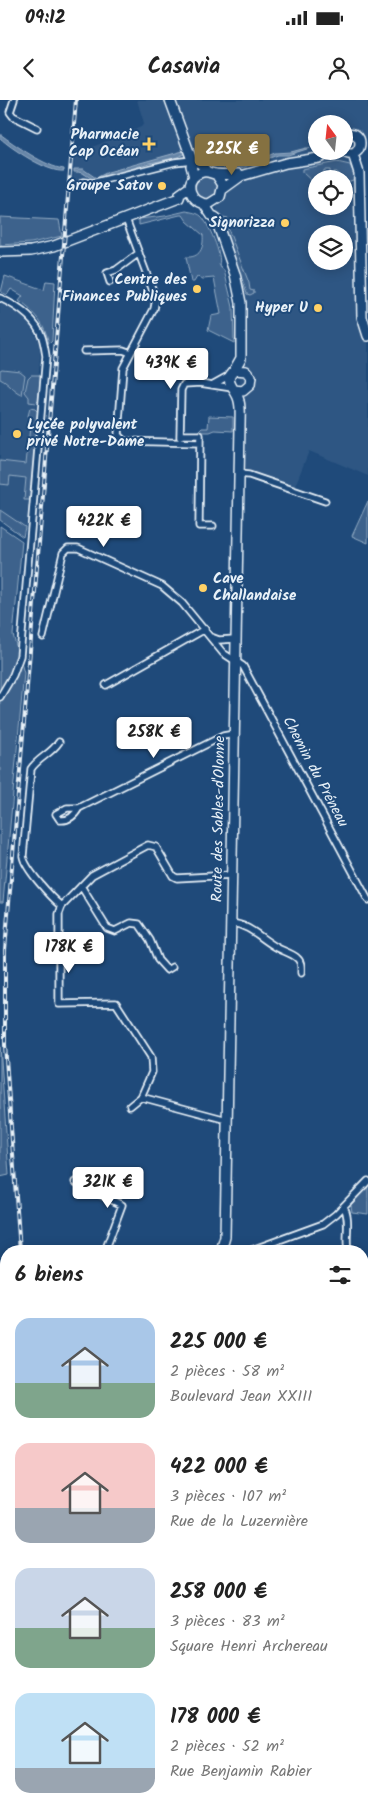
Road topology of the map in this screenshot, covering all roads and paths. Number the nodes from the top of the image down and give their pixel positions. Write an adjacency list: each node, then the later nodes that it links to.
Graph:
1 (14, 100): 3 (street)
2 (170, 100): 6 (main road)
3 (37, 128)
4 (364, 139): 5 (main road)
5 (353, 154): 22 (main road)
6 (192, 160): 8 (main road); 10 (main road); 11 (street)
7 (308, 160): 9 (main road)
8 (212, 173): 9 (main road); 10 (main road); 13 (main road)
9 (241, 176): 13 (main road)
10 (194, 177): 12 (main road)
11 (83, 182)
12 (190, 187): 14 (main road); 15 (main road)
13 (223, 189): 16 (main road)
14 (179, 198): 15 (main road); 19 (main road)
15 (194, 199): 17 (main road)
16 (217, 200): 17 (main road); 18 (main road)
17 (204, 204): 18 (main road)
18 (215, 218): 28 (main road)
19 (126, 219): 20 (main road); 21 (street)
20 (0, 252)
21 (139, 253): 23 (street); 27 (street)
22 (365, 262): 25 (main road)
23 (110, 282)
24 (0, 298): 47 (street)
25 (368, 336)
26 (84, 351): 27 (street)
27 (131, 353): 36 (street)
28 (241, 358): 29 (main road); 30 (main road)
29 (248, 372): 30 (main road); 33 (main road)
30 (232, 374): 31 (street); 32 (main road)
31 (211, 385): 32 (street); 35 (street)
32 (233, 389): 33 (main road); 34 (main road, Route des Sables-d'Olonne)
33 (247, 389): 34 (main road, Route des Sables-d'Olonne)
34 (240, 402): 38 (main road, Route des Sables-d'Olonne)
35 (180, 435): 36 (street); 37 (street)
36 (180, 442): 37 (street)
37 (200, 442): 40 (street)
38 (239, 474): 39 (street); 44 (main road, Route des Sables-d'Olonne)
39 (325, 501)
40 (213, 526)
41 (205, 629): 42 (street, Chemin du Préneau); 43 (street, Chemin du Préneau); 46 (street)
42 (43, 636)
43 (211, 637): 44 (street); 45 (street, Chemin du Préneau)
44 (235, 639): 45 (main road, Route des Sables-d'Olonne)
45 (235, 660): 48 (main road, Route des Sables-d'Olonne); 53 (street, Chemin du Préneau)
46 (106, 685)
47 (0, 697)
48 (234, 734): 50 (street); 51 (main road, Route des Sables-d'Olonne)
49 (59, 742): 54 (street)
50 (79, 808)
51 (232, 875): 52 (street); 55 (main road, Route des Sables-d'Olonne)
52 (81, 886): 54 (street); 56 (street)
53 (368, 900)
54 (62, 906): 58 (street)
55 (231, 922): 57 (street); 60 (main road, Route des Sables-d'Olonne)
56 (172, 967)
57 (301, 973)
58 (141, 1097): 59 (street); 60 (street)
59 (130, 1106)
60 (227, 1120): 64 (main road, Route des Sables-d'Olonne)
61 (368, 1181): 63 (street)
62 (74, 1182): 65 (street)
63 (344, 1207): 68 (street); 69 (street)
64 (225, 1237): 66 (main road, Route des Sables-d'Olonne); 67 (main road, Route des Sables-d'Olonne)
65 (108, 1245)
66 (223, 1245)
67 (227, 1245)
68 (266, 1245)
69 (348, 1245)

